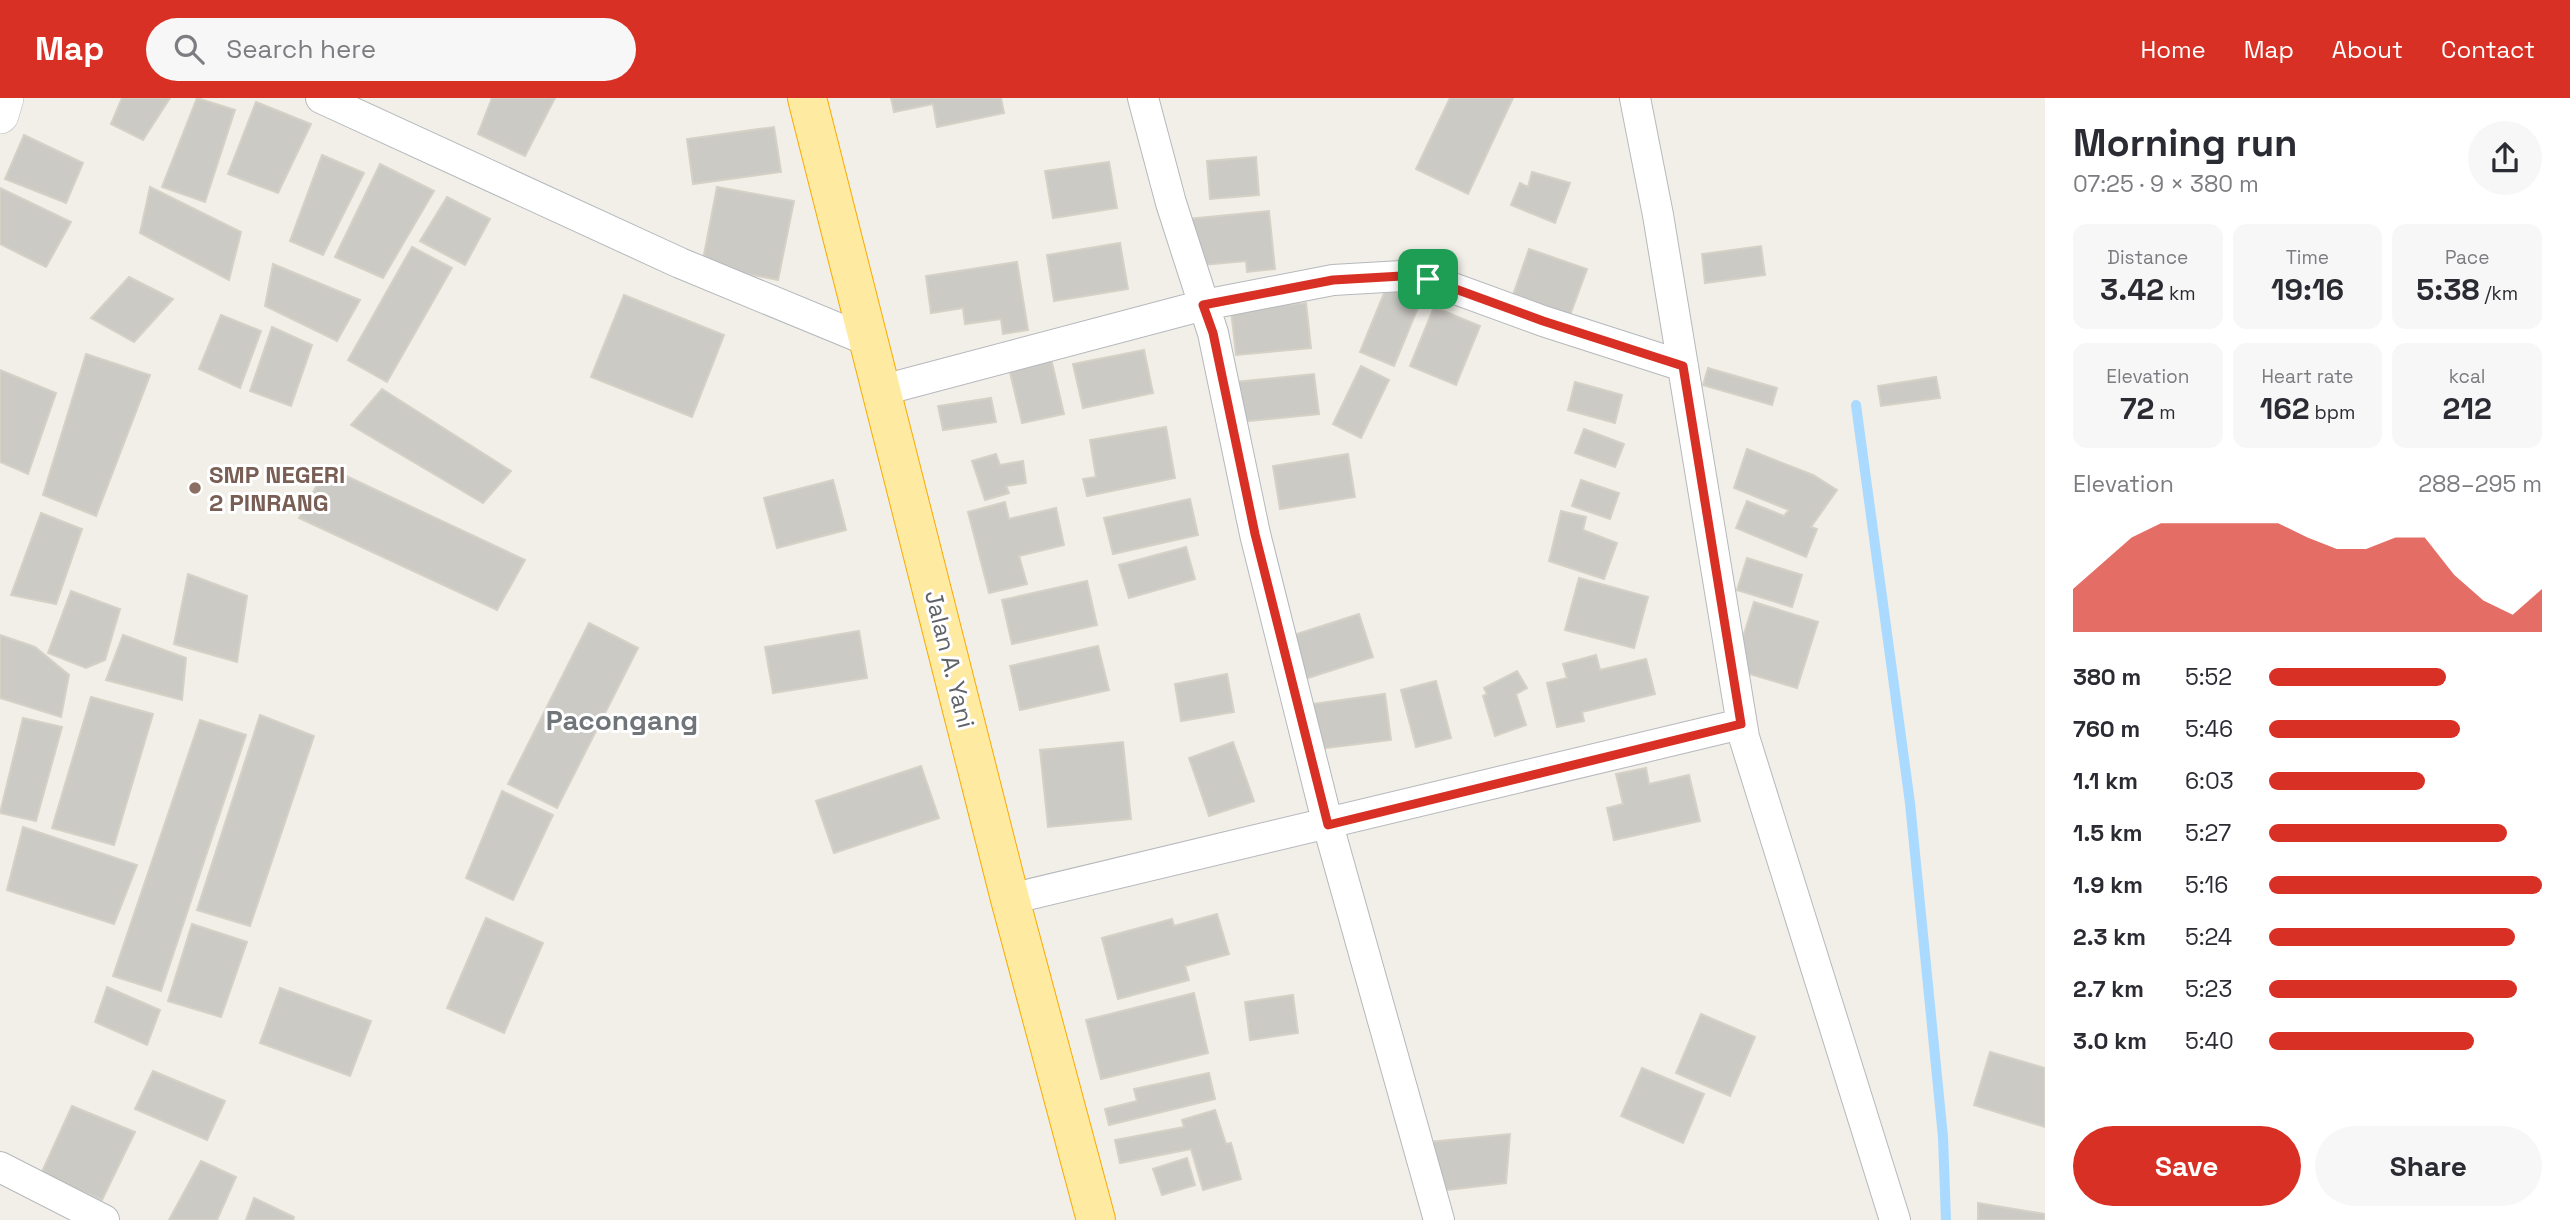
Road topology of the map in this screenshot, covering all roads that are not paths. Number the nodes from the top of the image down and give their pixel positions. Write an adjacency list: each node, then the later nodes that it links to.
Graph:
1 (5, 98): 6 (street)
2 (321, 98): 8 (street)
3 (807, 98): 8 (highway, Jalan A. Yani)
4 (1143, 98): 7 (street)
5 (1635, 98): 9 (street)
6 (0, 115)
7 (1203, 305): 9 (street); 10 (street); 12 (street)
8 (869, 341): 10 (highway, Jalan A. Yani)
9 (1683, 366): 11 (street)
10 (883, 390): 13 (highway, Jalan A. Yani)
11 (1741, 724): 12 (street); 18 (street)
12 (1328, 825): 13 (street); 17 (street)
13 (1010, 899): 16 (highway, Jalan A. Yani)
14 (0, 1167): 15 (street)
15 (104, 1220)
16 (1096, 1220)
17 (1439, 1220)
18 (1895, 1220)

